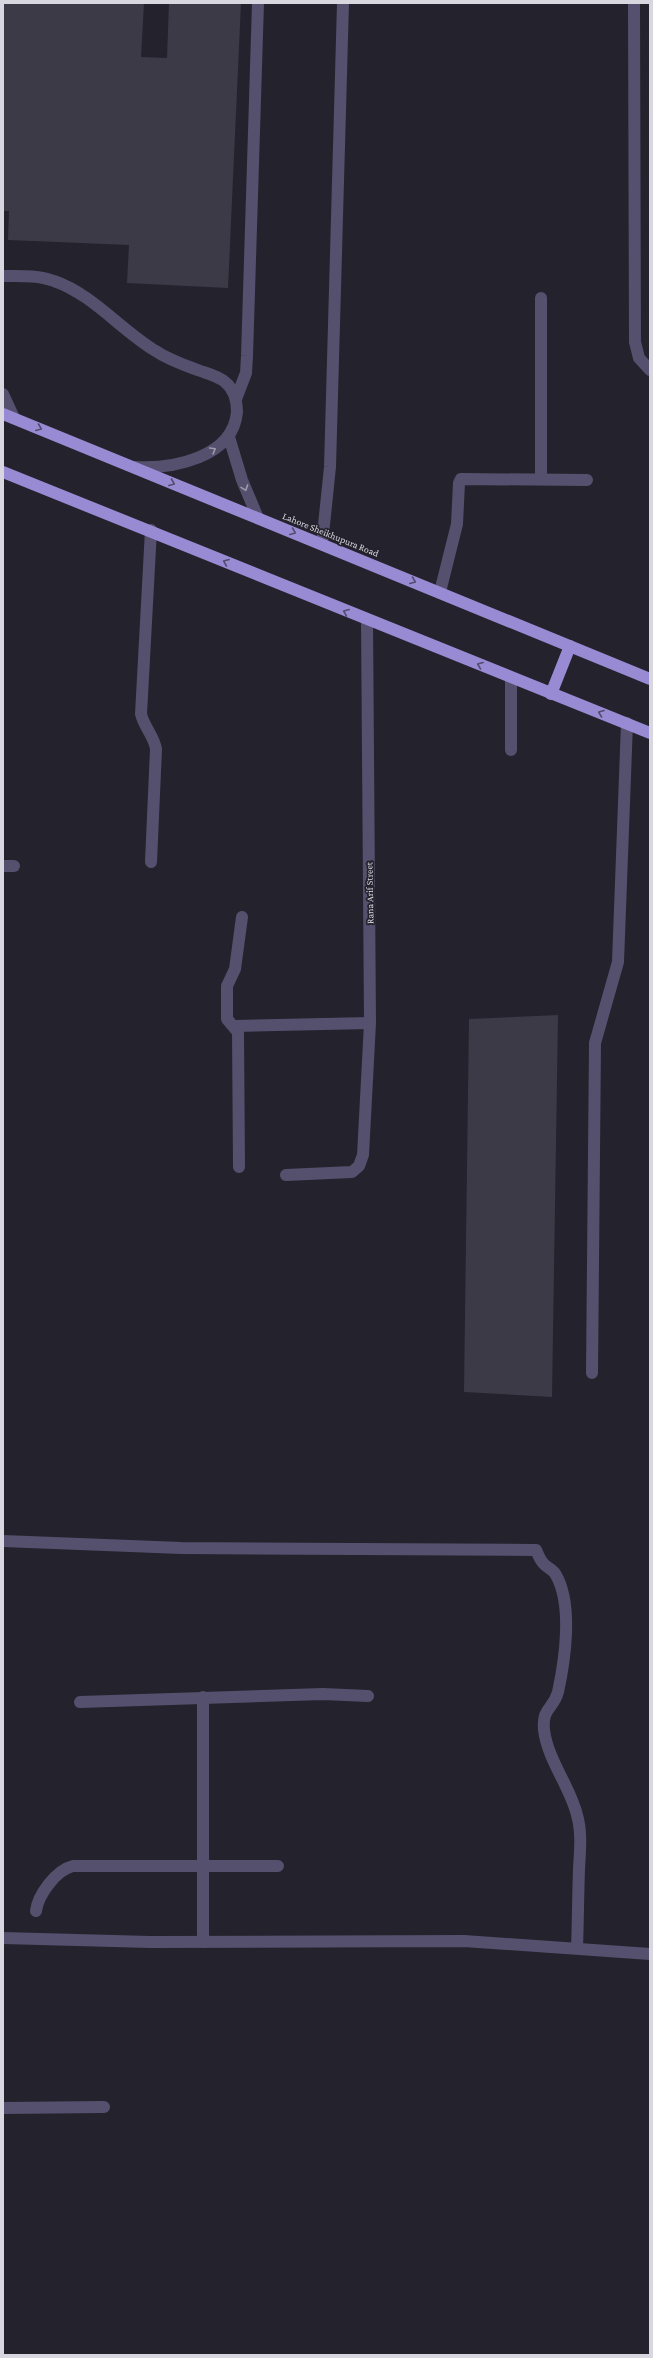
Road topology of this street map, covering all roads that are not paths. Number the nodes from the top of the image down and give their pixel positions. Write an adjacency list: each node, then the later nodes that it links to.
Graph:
1 (258, 3): 8 (street)
2 (343, 3): 17 (street)
3 (634, 3): 6 (street)
4 (3, 276): 8 (street)
5 (542, 298): 13 (street)
6 (650, 370)
7 (3, 394): 9 (street)
8 (236, 399): 10 (street)
9 (8, 416): 11 (highway, Lahore Sheikhupura Road, one-way to 11)
10 (229, 437): 11 (street, one-way to 10); 15 (street, one-way to 15)
11 (135, 468): 15 (highway, Lahore Sheikhupura Road, one-way to 15)
12 (3, 472): 16 (highway)
13 (541, 479): 14 (street); 18 (street)
14 (587, 480)
15 (258, 518): 17 (highway, Lahore Sheikhupura Road, one-way to 17)
16 (151, 530): 19 (highway, one-way to 16); 27 (street)
17 (322, 544): 18 (highway, Lahore Sheikhupura Road, one-way to 18)
18 (440, 592): 20 (highway, Lahore Sheikhupura Road)
19 (367, 620): 21 (highway, one-way to 19); 29 (street, Rana Arif Street)
20 (570, 646): 22 (highway, Lahore Sheikhupura Road); 23 (highway)
21 (511, 678): 23 (highway); 26 (street)
22 (650, 679)
23 (551, 694): 24 (highway, one-way to 23)
24 (627, 723): 25 (highway); 33 (street)
25 (650, 733)
26 (511, 750)
27 (151, 862)
28 (242, 916): 30 (street)
29 (370, 1023): 30 (street); 32 (street, Rana Arif Street)
30 (235, 1026): 31 (street)
31 (238, 1167)
32 (286, 1175)
33 (592, 1373)
34 (3, 1541): 43 (street)
35 (368, 1696): 36 (street)
36 (203, 1697): 37 (street); 38 (street)
37 (80, 1702)
38 (203, 1865): 39 (street); 40 (street); 42 (street)
39 (278, 1866)
40 (36, 1911)
41 (3, 1938): 42 (street)
42 (203, 1942): 43 (street)
43 (577, 1948): 44 (street)
44 (650, 1954)
45 (104, 2107): 46 (street)
46 (3, 2108)

